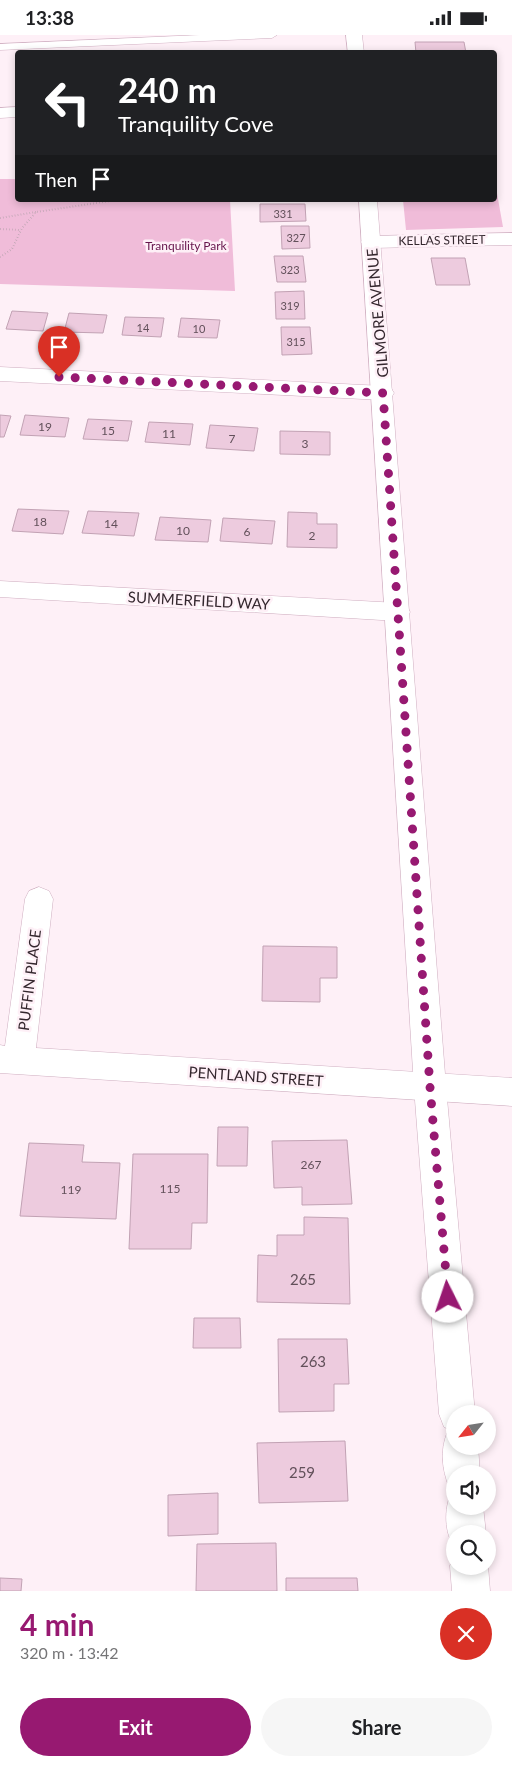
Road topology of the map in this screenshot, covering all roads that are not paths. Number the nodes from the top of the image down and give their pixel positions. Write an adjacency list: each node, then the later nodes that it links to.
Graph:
1 (272, 35): 3 (lane)
2 (354, 35): 4 (street)
3 (0, 47)
4 (356, 50)
5 (15, 112): 6 (street)
6 (0, 113)
7 (368, 202): 9 (street, GILMORE AVENUE)
8 (512, 239): 9 (street, KELLAS STREET)
9 (371, 241): 11 (street, GILMORE AVENUE)
10 (0, 374): 11 (street)
11 (383, 393): 13 (street, GILMORE AVENUE)
12 (0, 589): 13 (street, SUMMERFIELD WAY)
13 (398, 612): 16 (street, GILMORE AVENUE)
14 (39, 899): 15 (street, PUFFIN PLACE)
15 (9, 1060): 16 (street, PENTLAND STREET)
16 (430, 1087): 17 (street, PENTLAND STREET); 18 (street, GILMORE AVENUE)
17 (512, 1092)
18 (456, 1405)
19 (470, 1575): 20 (street)
20 (471, 1591)

